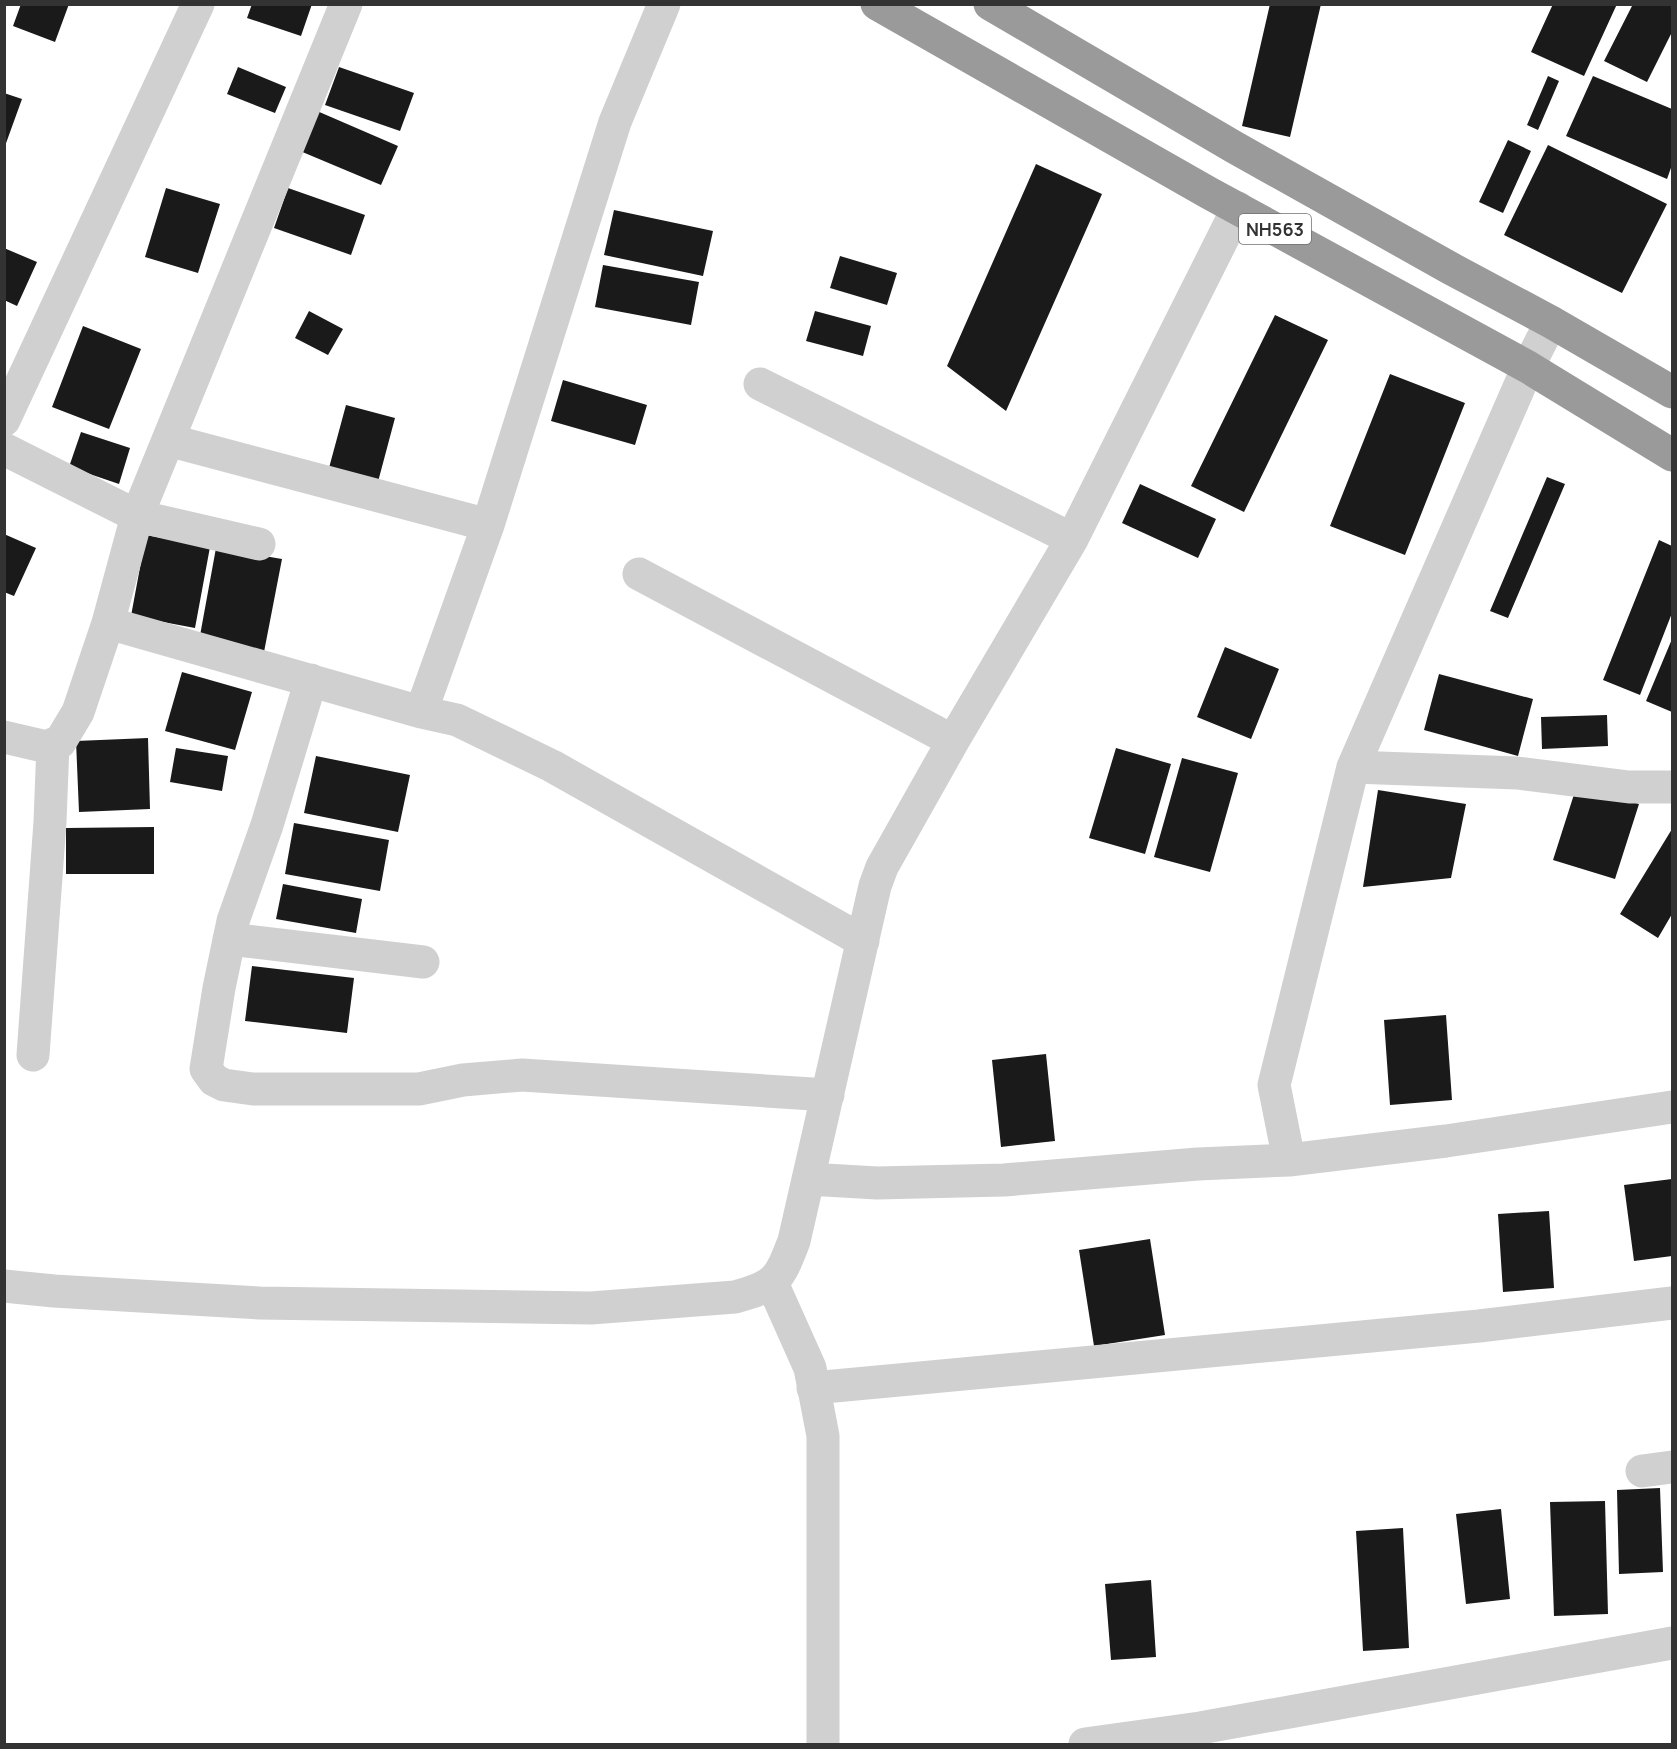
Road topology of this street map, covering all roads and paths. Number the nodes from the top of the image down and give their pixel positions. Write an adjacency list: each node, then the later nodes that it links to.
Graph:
1 (198, 4): 11 (street)
2 (346, 4): 12 (street)
3 (664, 4): 16 (street)
4 (877, 4): 6 (highway, NH563)
5 (1001, 7): 7 (highway, NH563)
6 (1238, 208): 8 (highway, NH563); 17 (street)
7 (1551, 322): 8 (street); 10 (highway, NH563)
8 (1528, 367): 14 (highway, NH563); 26 (street)
9 (760, 384): 17 (street)
10 (1672, 392)
11 (4, 420)
12 (168, 440): 15 (street); 16 (street)
13 (4, 449): 15 (street)
14 (1672, 455)
15 (137, 516): 18 (street); 20 (street)
16 (488, 525): 22 (street)
17 (1072, 538): 24 (street)
18 (259, 544)
19 (639, 574): 24 (street)
20 (108, 622): 21 (street); 25 (street)
21 (311, 680): 22 (street); 28 (street)
22 (421, 712): 29 (street)
23 (4, 737): 25 (street)
24 (953, 741): 29 (street)
25 (53, 744): 31 (street)
26 (1353, 767): 27 (street); 34 (street)
27 (1672, 787)
28 (230, 939): 30 (street); 32 (street)
29 (863, 941): 32 (street)
30 (423, 962)
31 (33, 1055)
32 (828, 1095): 35 (street)
33 (1672, 1107): 34 (street)
34 (1289, 1160): 35 (street)
35 (808, 1179): 36 (street)
36 (772, 1283): 37 (street); 39 (street)
37 (4, 1286)
38 (1672, 1303): 39 (street)
39 (813, 1388): 41 (street)
40 (1672, 1643): 42 (street)
41 (823, 1744)
42 (1085, 1744)

